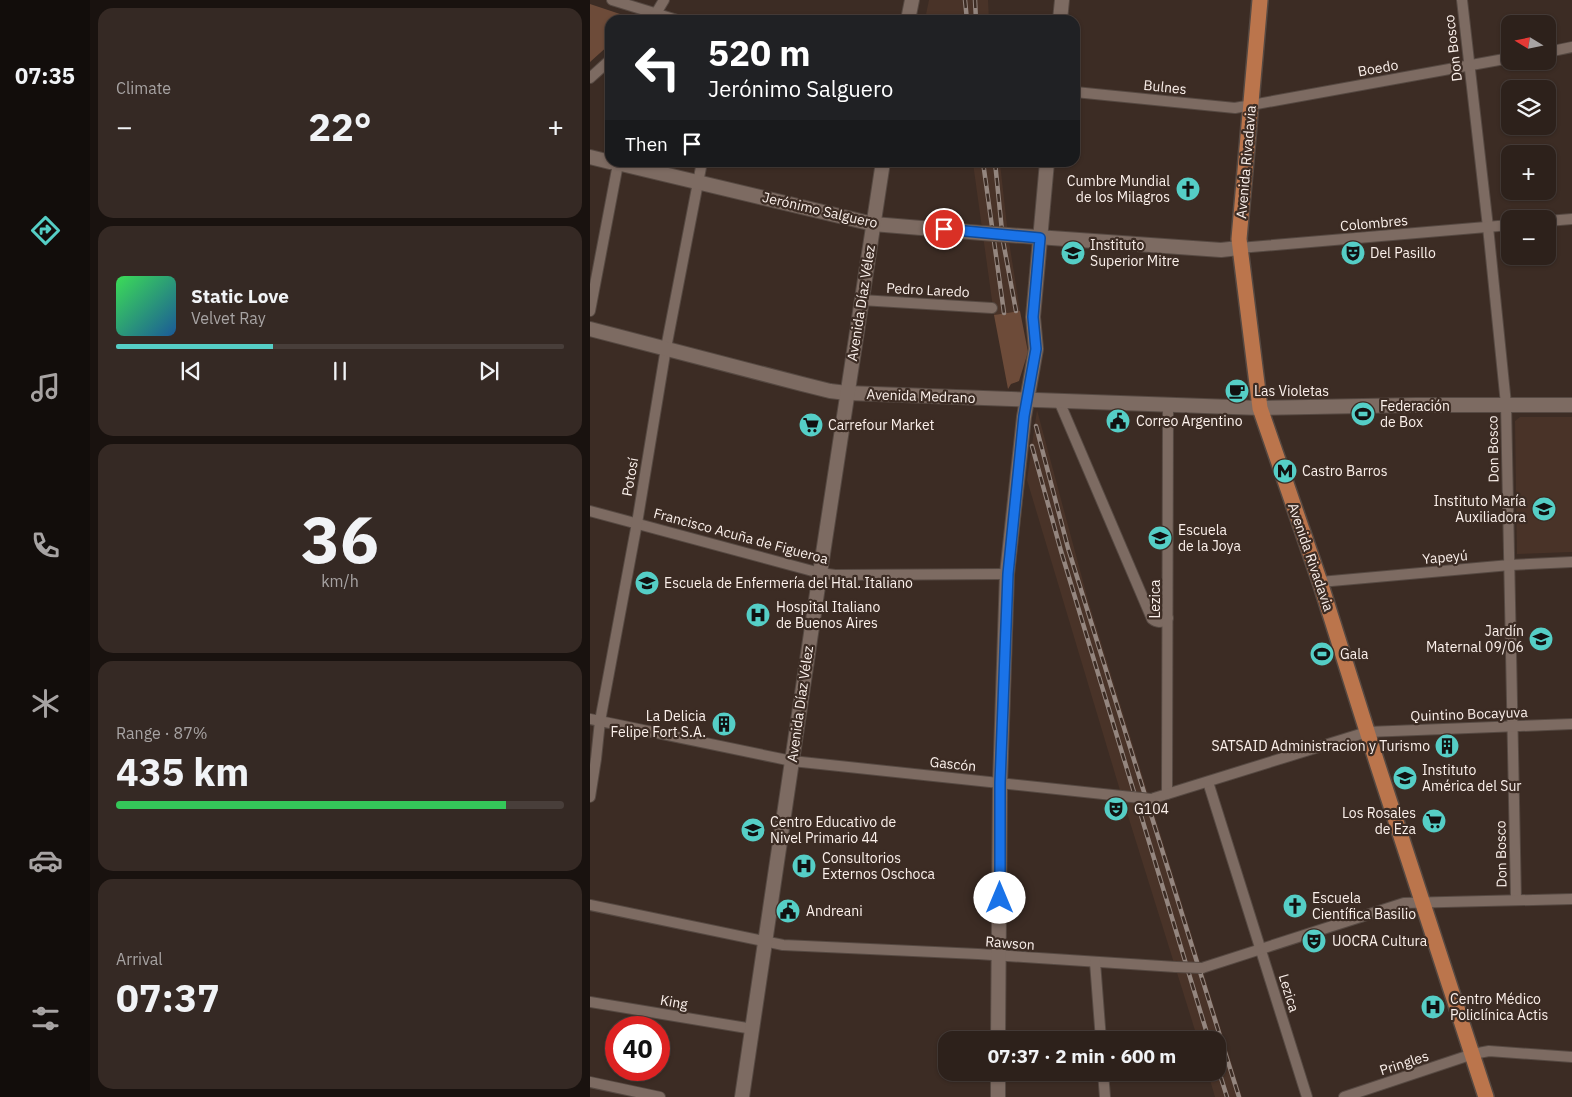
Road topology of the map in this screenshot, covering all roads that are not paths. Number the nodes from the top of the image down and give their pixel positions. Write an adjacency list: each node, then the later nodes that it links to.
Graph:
1 (612, 0): 7 (street)
2 (664, 0): 8 (street)
3 (912, 0): 9 (main road)
4 (1062, 0): 10 (main road)
5 (1260, 0): 18 (main road, Avenida Rivadavia)
6 (1462, 0): 15 (street, Don Bosco)
7 (649, 15)
8 (655, 15)
9 (909, 15)
10 (1060, 15)
11 (1572, 47): 12 (street)
12 (1556, 50)
13 (1501, 60): 15 (street, Boedo)
14 (605, 64): 16 (street)
15 (1469, 65): 18 (street, Boedo); 31 (street, Don Bosco)
16 (590, 78)
17 (1080, 92): 18 (street, Bulnes)
18 (1251, 104): 33 (main road, Avenida Rivadavia)
19 (590, 157): 20 (main road, Jerónimo Salguero)
20 (605, 161)
21 (613, 167): 36 (street)
22 (632, 167): 26 (main road, Jerónimo Salguero)
23 (701, 167): 26 (street, Potosí)
24 (882, 167): 29 (main road, Avenida Díaz Vélez)
25 (1046, 167): 32 (main road)
26 (698, 182): 29 (main road, Jerónimo Salguero); 38 (street, Potosí)
27 (1572, 219): 28 (street)
28 (1556, 220)
29 (873, 224): 32 (main road, Jerónimo Salguero, bridge); 34 (main road, Avenida Díaz Vélez)
30 (1501, 226): 31 (street, Colombres)
31 (1488, 227): 33 (street, Colombres); 43 (street, Don Bosco)
32 (1040, 238): 33 (main road, Jerónimo Salguero); 40 (main road)
33 (1240, 248): 45 (main road, Avenida Rivadavia)
34 (861, 300): 35 (street, Pedro Laredo); 39 (main road, Avenida Díaz Vélez)
35 (992, 308)
36 (590, 311)
37 (590, 329): 38 (main road, Avenida Medrano)
38 (666, 348): 39 (main road, Avenida Medrano); 47 (street, Potosí)
39 (847, 393): 40 (main road, Avenida Medrano); 50 (main road, Avenida Díaz Vélez)
40 (1026, 400): 41 (main road, Avenida Medrano); 51 (main road)
41 (1058, 401): 42 (main road, Avenida Medrano); 53 (street)
42 (1168, 404): 45 (main road, Avenida Medrano); 53 (street, Lezica)
43 (1506, 404): 44 (main road, Avenida Medrano); 45 (main road, Avenida Medrano); 49 (street, Don Bosco)
44 (1572, 405)
45 (1260, 408): 52 (main road, Avenida Rivadavia)
46 (590, 511): 47 (street, Francisco Acuña de Figueroa)
47 (637, 523): 50 (street, Francisco Acuña de Figueroa); 54 (street, Potosí)
48 (1572, 562): 49 (street, Yapeyú)
49 (1510, 565): 52 (street, Yapeyú); 56 (street, Don Bosco)
50 (820, 573): 51 (street, Francisco Acuña de Figueroa); 58 (main road, Avenida Díaz Vélez)
51 (1008, 574): 60 (main road)
52 (1320, 582): 57 (main road, Avenida Rivadavia)
53 (1168, 618): 61 (street, Lezica)
54 (595, 720): 58 (street, Gascón); 62 (street, Potosí)
55 (1572, 724): 56 (street, Quintino Bocayuva)
56 (1512, 726): 57 (street, Quintino Bocayuva); 64 (street, Don Bosco)
57 (1367, 732): 59 (street, Gascón); 65 (main road, Avenida Rivadavia)
58 (792, 761): 60 (street, Gascón); 67 (main road, Avenida Díaz Vélez)
59 (1208, 782): 61 (street, Gascón); 68 (street, Lezica)
60 (1000, 783): 61 (street, Gascón, bridge); 69 (main road)
61 (1167, 794)
62 (590, 797)
63 (1572, 899): 64 (street, Rawson)
64 (1516, 900): 65 (street, Rawson)
65 (1422, 902): 68 (street, Rawson); 75 (main road, Avenida Rivadavia)
66 (590, 905): 67 (street, Rawson)
67 (765, 942): 69 (street, Rawson); 72 (main road, Avenida Díaz Vélez)
68 (1261, 949): 70 (street, Rawson, bridge); 84 (street, Lezica)
69 (999, 956): 70 (street, Rawson); 73 (main road)
70 (1095, 962): 74 (street)
71 (590, 1002): 72 (street, King)
72 (753, 1029): 81 (main road, Avenida Díaz Vélez)
73 (998, 1031)
74 (1100, 1031)
75 (1473, 1054): 76 (street, Pringles); 85 (street, Pringles); 86 (main road, Avenida Rivadavia)
76 (1572, 1057)
77 (998, 1081): 82 (main road)
78 (1104, 1081): 83 (street)
79 (590, 1082): 80 (street)
80 (660, 1097)
81 (742, 1097)
82 (998, 1097)
83 (1105, 1097)
84 (1307, 1097)
85 (1344, 1097)
86 (1486, 1097)

